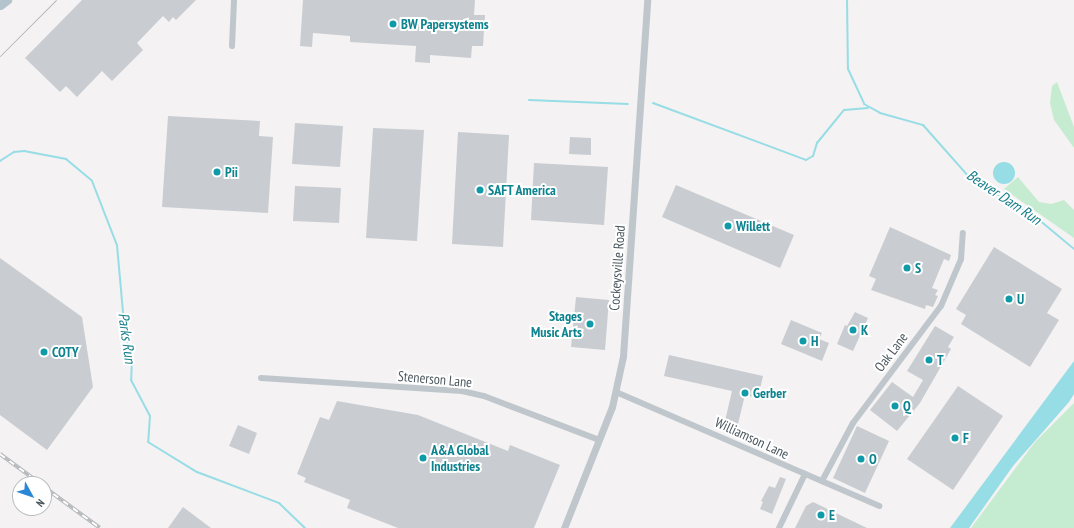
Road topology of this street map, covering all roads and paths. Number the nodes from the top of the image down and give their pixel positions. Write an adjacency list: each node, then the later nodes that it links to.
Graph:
1 (7, 0): 4 (main road)
2 (234, 0): 5 (street)
3 (647, 0): 8 (street, Cockeysville Road)
4 (0, 5)
5 (232, 46)
6 (963, 233): 11 (street, Oak Lane)
7 (261, 378): 9 (street, Stenerson Lane)
8 (616, 392): 9 (street, Cockeysville Road); 10 (street, Williamson Lane)
9 (599, 440): 13 (street, Cockeysville Road)
10 (804, 474): 11 (street, Williamson Lane); 14 (street)
11 (822, 481): 12 (street, Williamson Lane)
12 (879, 506)
13 (564, 528)
14 (779, 528)

